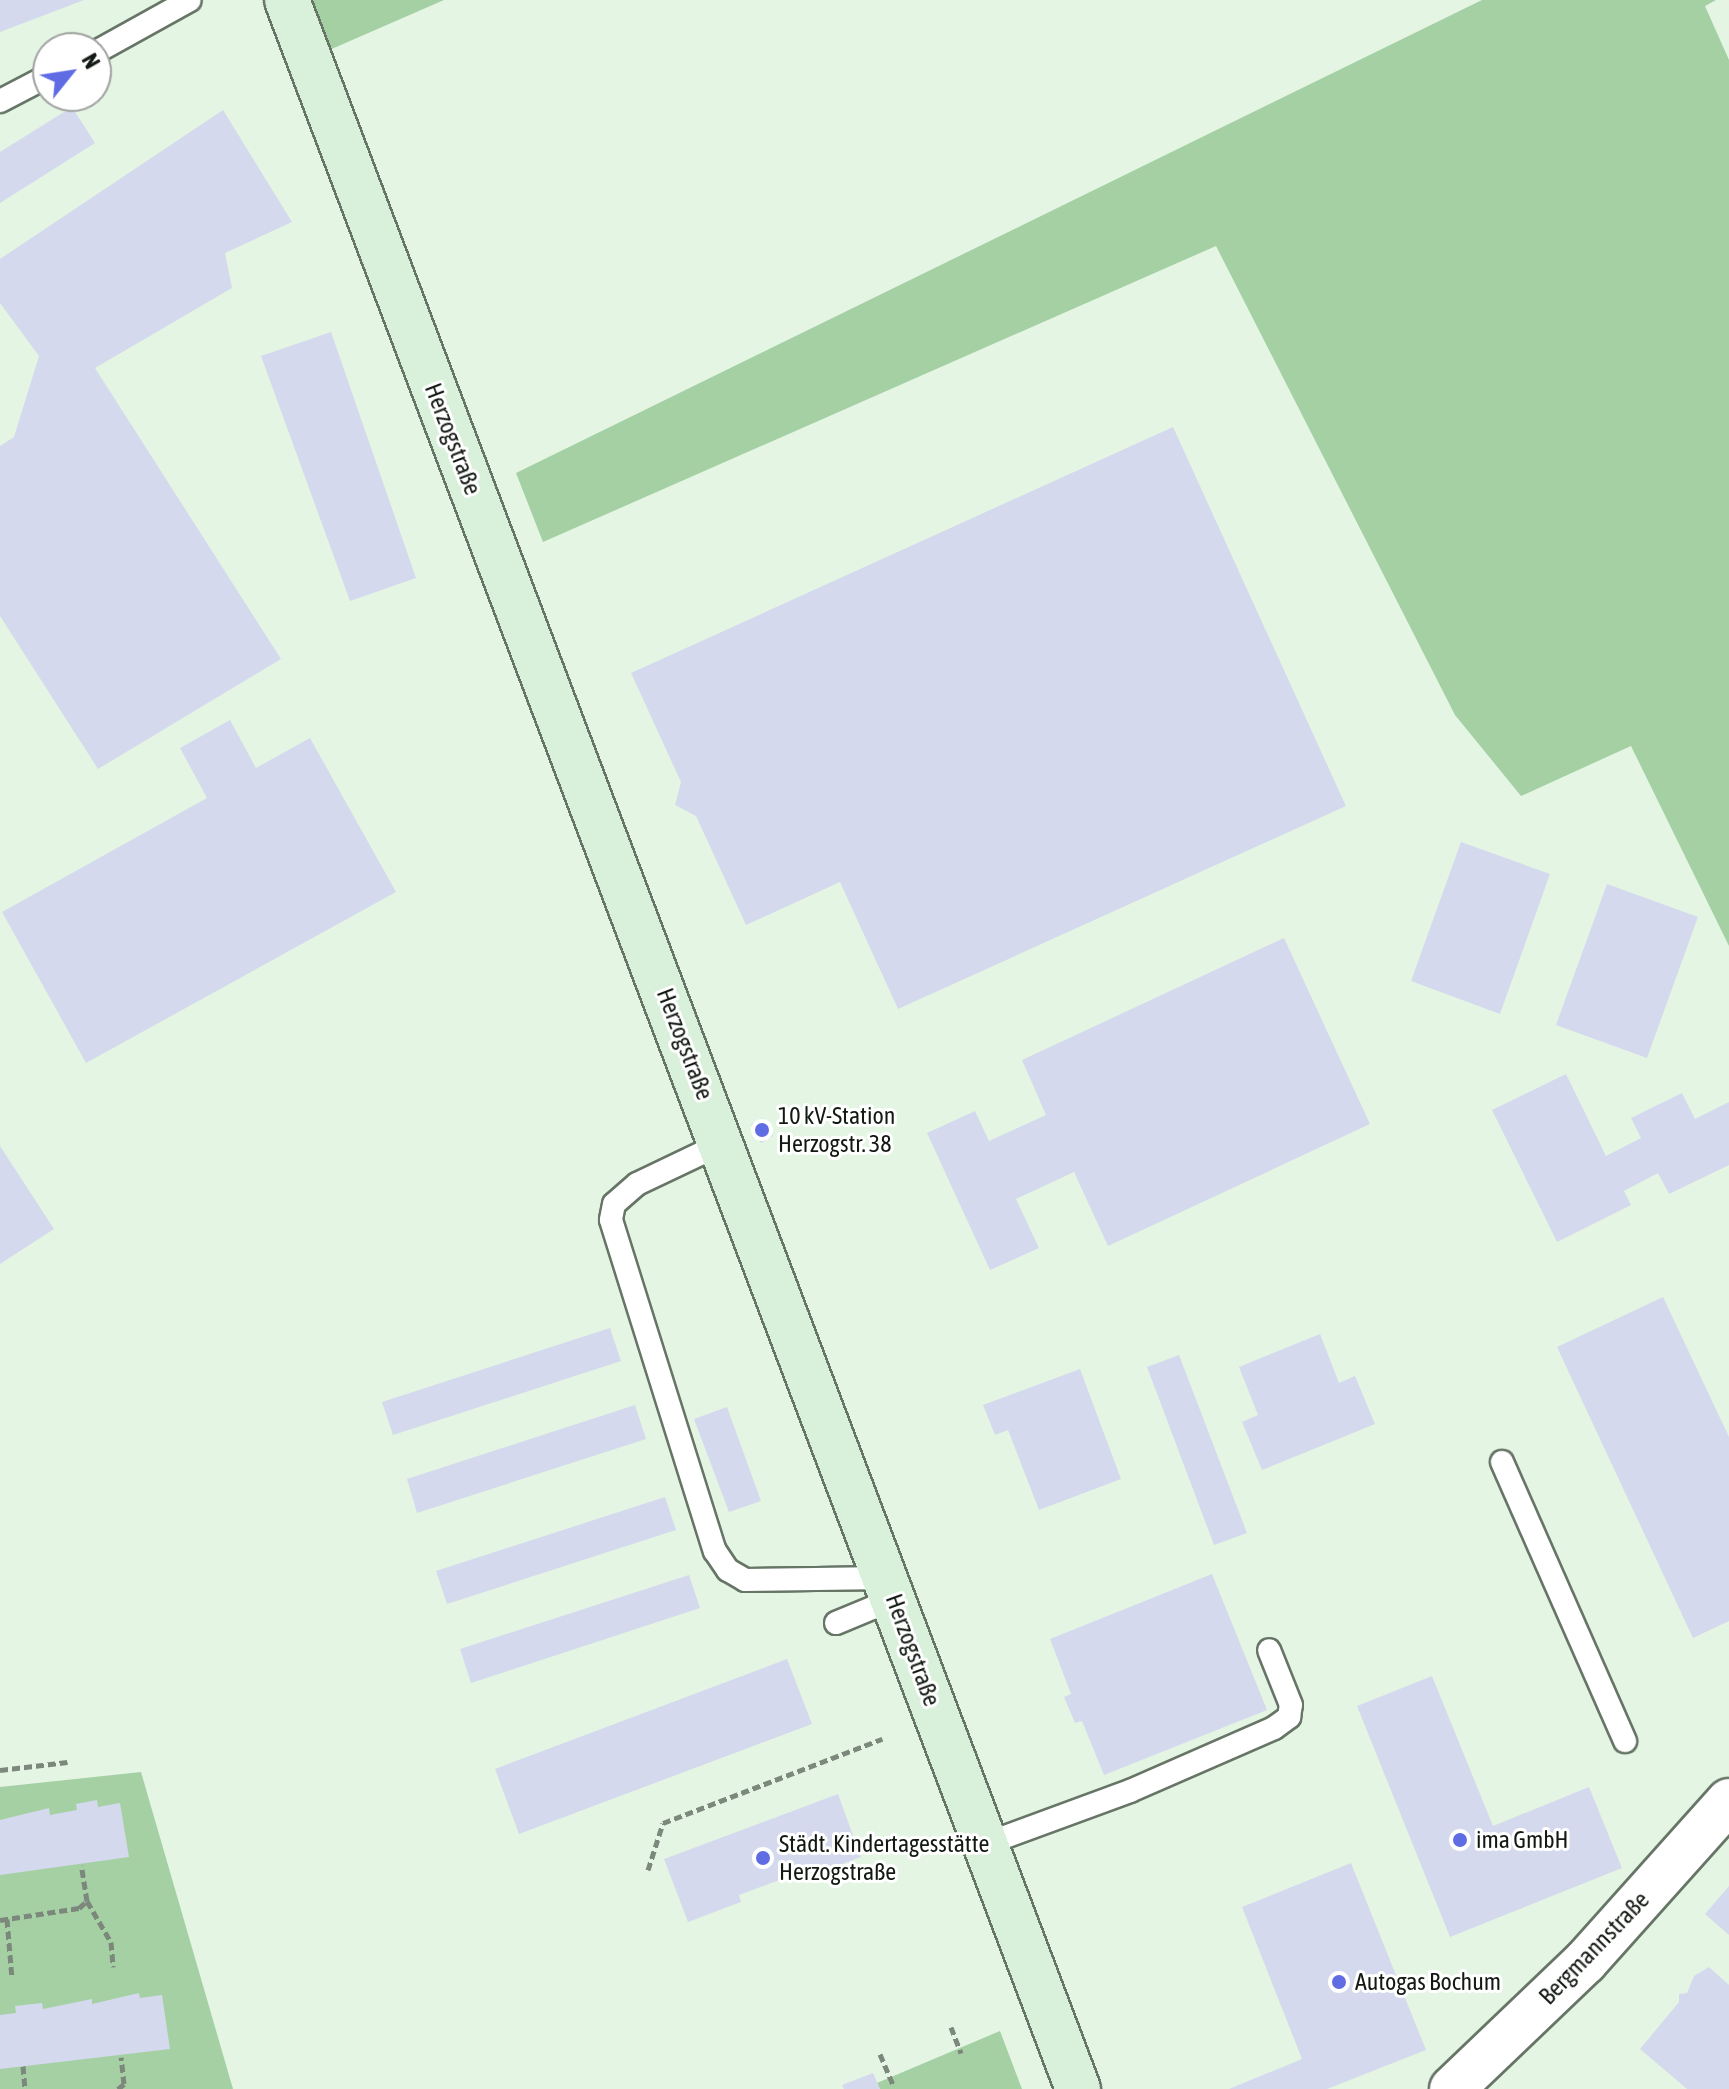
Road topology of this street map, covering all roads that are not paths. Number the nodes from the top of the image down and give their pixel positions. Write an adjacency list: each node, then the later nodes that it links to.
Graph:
1 (190, 0): 3 (lane)
2 (287, 0): 7 (street, Herzogstraße)
3 (166, 7): 4 (lane)
4 (112, 42)
5 (32, 84): 6 (lane)
6 (0, 101)
7 (723, 1143): 9 (street, Herzogstraße); 9 (lane)
8 (1502, 1462): 12 (lane)
9 (890, 1588): 10 (lane); 14 (street, Herzogstraße)
10 (836, 1623)
11 (1269, 1650): 14 (lane)
12 (1625, 1741)
13 (1729, 1801): 16 (street, Bergmannstraße)
14 (986, 1844): 15 (street, Herzogstraße)
15 (1078, 2089)
16 (1452, 2089)

